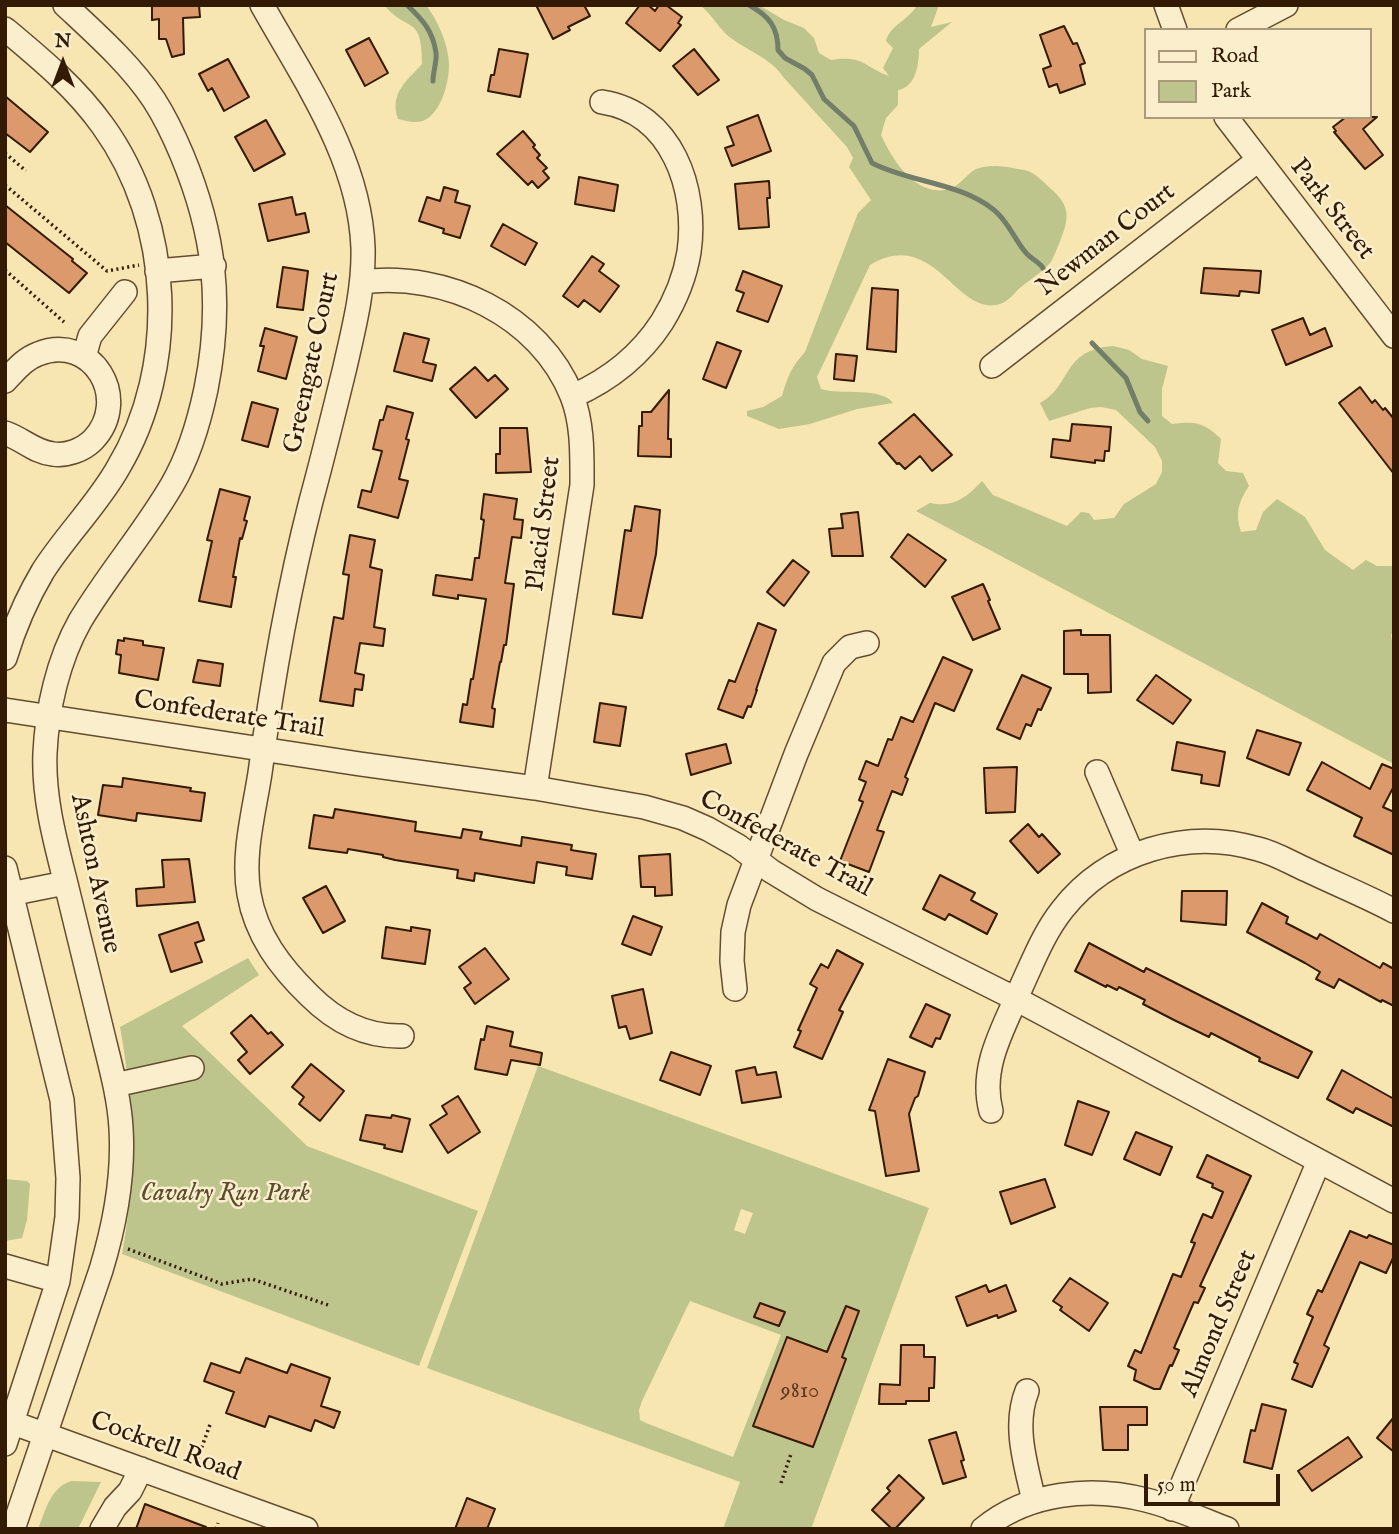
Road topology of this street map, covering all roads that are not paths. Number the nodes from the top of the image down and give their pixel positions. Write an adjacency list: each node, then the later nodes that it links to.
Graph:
1 (65, 5): 11 (street, Ashton Avenue)
2 (262, 5): 13 (street, Greengate Court)
3 (1166, 5): 5 (street)
4 (1286, 5): 6 (street)
5 (1174, 28)
6 (1242, 28)
7 (5, 29): 12 (street)
8 (602, 102): 19 (street)
9 (1227, 119): 10 (street, Park Street)
10 (1257, 161): 15 (street, Park Street); 17 (street, Newman Court)
11 (214, 266): 12 (street); 24 (street, Ashton Avenue)
12 (157, 267): 22 (street)
13 (362, 282): 19 (street, Placid Street); 25 (street, Greengate Court)
14 (125, 292): 16 (street)
15 (1394, 336)
16 (84, 357): 18 (street); 20 (street)
17 (992, 366)
18 (5, 381)
19 (573, 396): 27 (street, Placid Street)
20 (5, 433)
21 (867, 643): 29 (street)
22 (5, 658)
23 (5, 709): 24 (street, Confederate Trail)
24 (49, 716): 25 (street, Confederate Trail); 31 (street, Ashton Avenue)
25 (263, 749): 27 (street, Confederate Trail); 36 (street, Greengate Court)
26 (1097, 772): 28 (street)
27 (535, 788): 29 (street, Confederate Trail)
28 (1133, 856): 33 (street); 35 (street)
29 (755, 858): 34 (street); 35 (street, Confederate Trail)
30 (5, 867): 32 (street)
31 (65, 883): 32 (street); 38 (street, Ashton Avenue)
32 (9, 895): 43 (street)
33 (1394, 911)
34 (735, 989)
35 (1016, 999): 39 (street); 40 (street, Confederate Trail)
36 (402, 1036)
37 (192, 1069): 38 (street)
38 (116, 1085): 46 (street, Ashton Avenue)
39 (991, 1111)
40 (1319, 1160): 41 (street, Confederate Trail); 49 (street, Almond Street)
41 (1394, 1201)
42 (5, 1266): 43 (street)
43 (58, 1281): 45 (street)
44 (1027, 1391): 48 (street)
45 (8, 1429): 46 (street, Cockrell Road)
46 (45, 1434): 47 (street, Cockrell Road); 50 (street, Ashton Avenue)
47 (141, 1469): 51 (street); 52 (street, Cockrell Road)
48 (1034, 1500): 49 (street); 53 (street)
49 (1172, 1509): 54 (street)
50 (13, 1529)
51 (102, 1529)
52 (306, 1529)
53 (983, 1529)
54 (1227, 1529)

